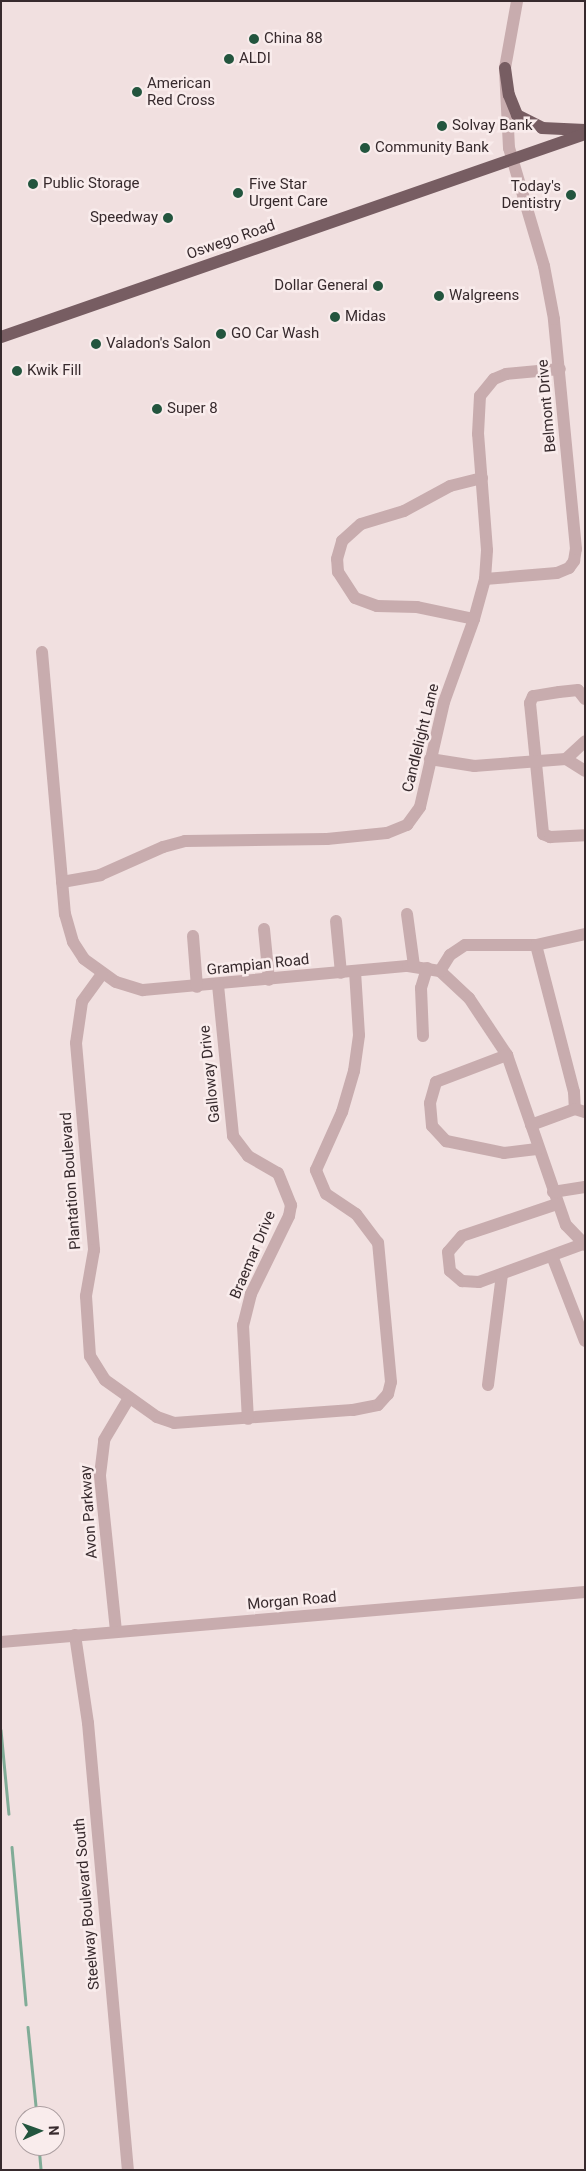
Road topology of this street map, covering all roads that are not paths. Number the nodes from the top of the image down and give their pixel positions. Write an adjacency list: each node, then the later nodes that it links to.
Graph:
1 (517, 1): 2 (street, Belmont Drive)
2 (505, 68): 3 (main road); 4 (street, Belmont Drive)
3 (585, 132): 4 (main road, Oswego Road)
4 (511, 160): 5 (main road, Oswego Road); 6 (street, Belmont Drive)
5 (1, 337)
6 (560, 369): 7 (street, Candlelight Lane); 8 (street, Belmont Drive)
7 (482, 478): 8 (street, Candlelight Lane); 9 (street)
8 (485, 579): 9 (street, Candlelight Lane)
9 (474, 619): 13 (street, Candlelight Lane)
10 (42, 652): 18 (street, Grampian Road)
11 (585, 699): 15 (street)
12 (585, 741): 14 (street)
13 (430, 759): 15 (street); 18 (street, Candlelight Lane)
14 (566, 759): 15 (street); 16 (street)
15 (534, 762): 17 (street)
16 (585, 771)
17 (585, 835)
18 (62, 882): 30 (street, Grampian Road)
19 (408, 914): 25 (street)
20 (336, 920): 29 (street)
21 (264, 929): 31 (street)
22 (585, 934): 24 (street)
23 (193, 936): 33 (street)
24 (536, 945): 28 (street); 36 (street)
25 (414, 966): 26 (street, Grampian Road); 27 (street, Grampian Road)
26 (427, 968): 28 (street, Grampian Road); 34 (street)
27 (355, 971): 29 (street, Grampian Road); 49 (street, Plantation Boulevard)
28 (440, 971): 35 (street, Grampian Road)
29 (341, 973): 31 (street, Grampian Road)
30 (102, 974): 33 (street, Grampian Road); 48 (street, Plantation Boulevard)
31 (269, 980): 32 (street, Grampian Road)
32 (218, 985): 33 (street, Grampian Road); 41 (street, Galloway Drive)
33 (197, 987)
34 (424, 1036)
35 (507, 1055): 37 (street, Grampian Road); 38 (street)
36 (580, 1111): 37 (street)
37 (531, 1125): 38 (street, Grampian Road)
38 (539, 1149): 40 (street, Grampian Road)
39 (585, 1187): 40 (street)
40 (553, 1192): 42 (street, Grampian Road)
41 (289, 1194): 49 (street, Braemar Drive)
42 (557, 1204): 43 (street, Grampian Road); 45 (street)
43 (584, 1244): 44 (street)
44 (552, 1256): 45 (street); 46 (street)
45 (502, 1274): 47 (street)
46 (585, 1341)
47 (488, 1385)
48 (129, 1398): 49 (street, Plantation Boulevard); 51 (street, Avon Parkway)
49 (248, 1419)
50 (585, 1592): 51 (street, Morgan Road)
51 (116, 1631): 52 (street, Morgan Road)
52 (75, 1635): 53 (street, Morgan Road); 54 (street, Steelway Boulevard South)
53 (1, 1642)
54 (128, 2170)

